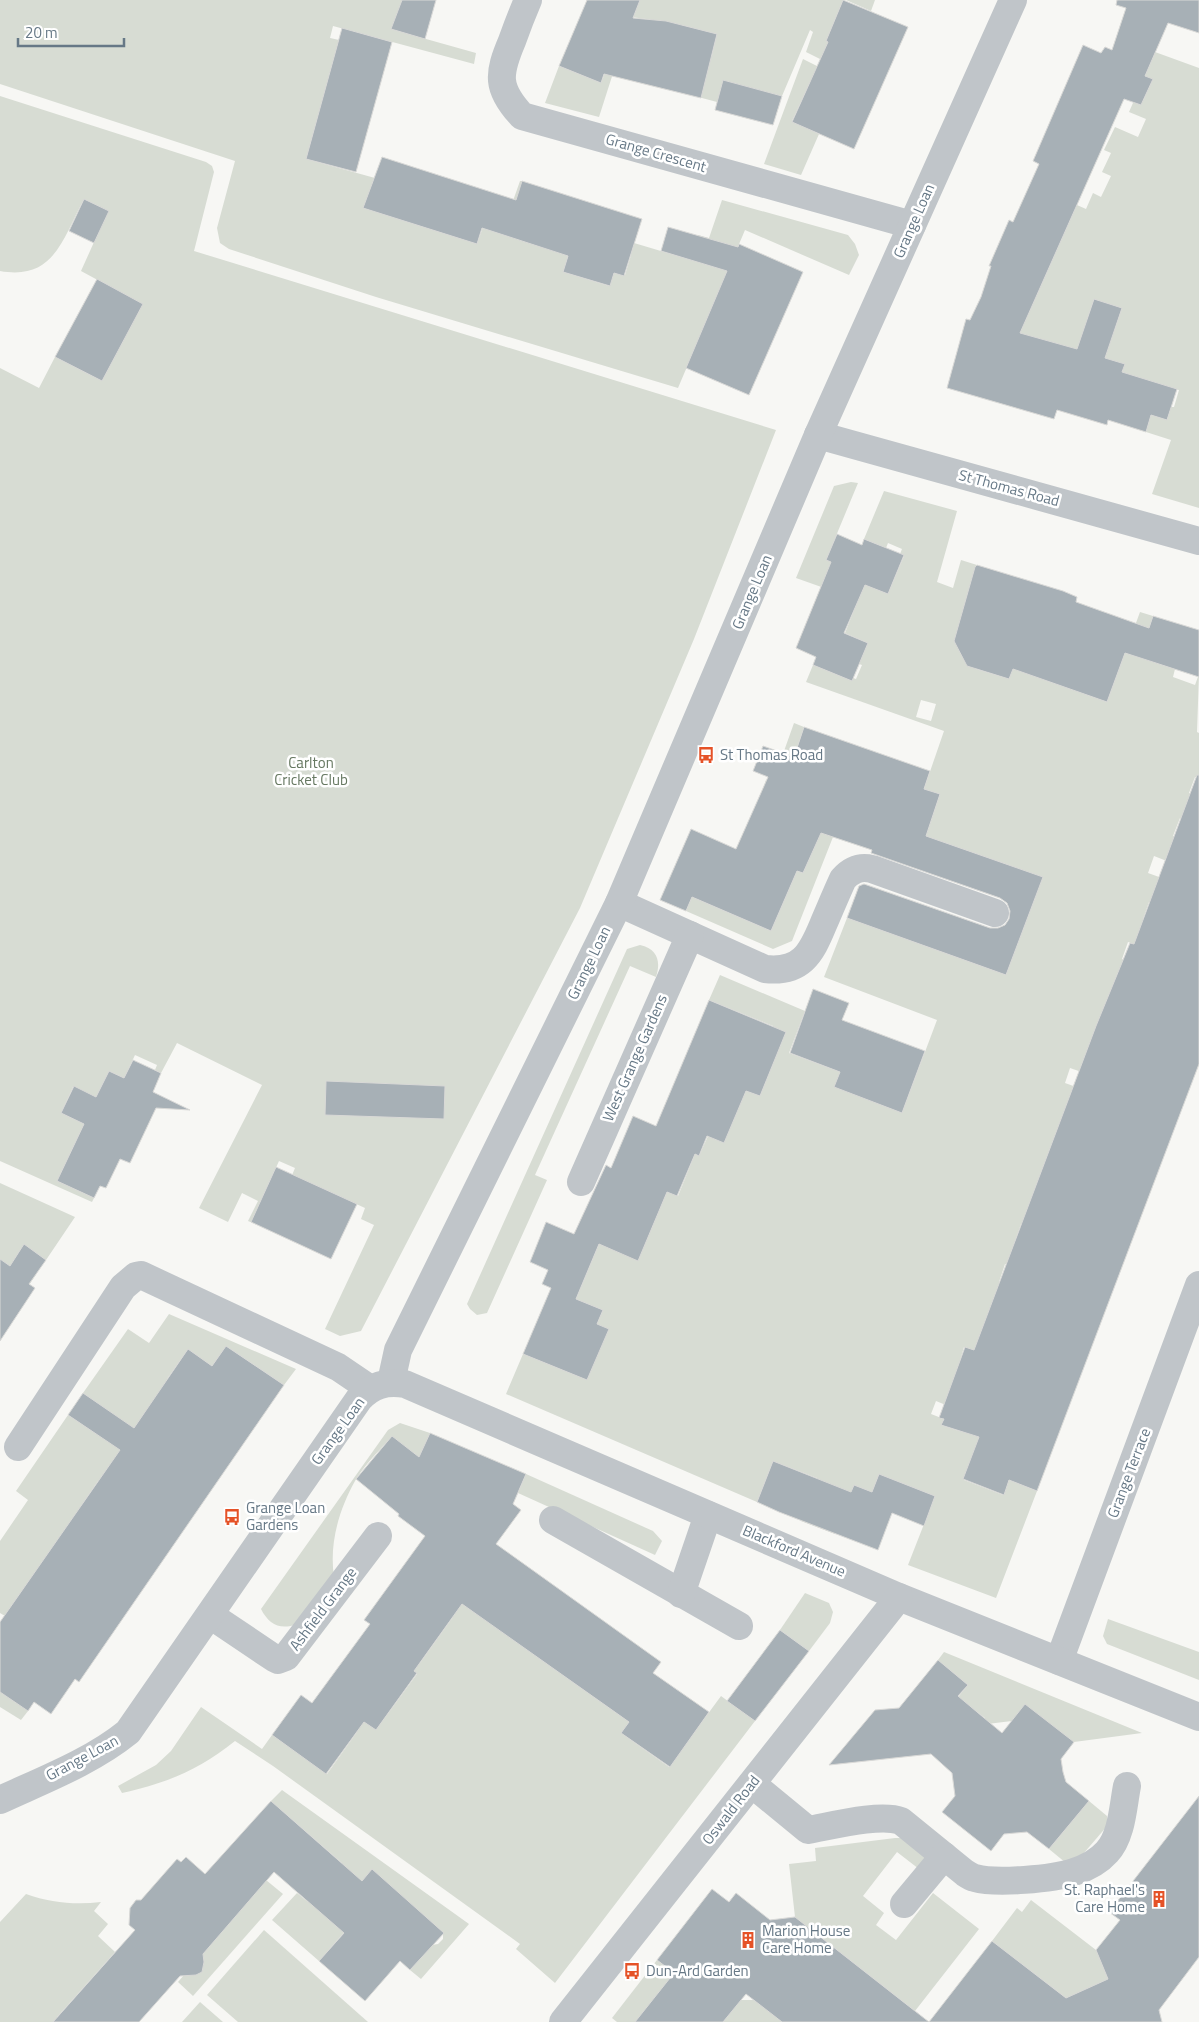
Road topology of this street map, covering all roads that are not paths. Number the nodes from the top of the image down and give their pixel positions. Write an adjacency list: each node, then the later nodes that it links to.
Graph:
1 (528, 0): 3 (street, Grange Crescent)
2 (1013, 0): 3 (street, Grange Loan)
3 (912, 225): 4 (street, Grange Loan)
4 (818, 435): 5 (street, St Thomas Road); 6 (street, Grange Loan)
5 (1199, 541)
6 (619, 903): 8 (street); 11 (street, Grange Loan)
7 (995, 913): 8 (street)
8 (690, 936): 9 (street, West Grange Gardens)
9 (581, 1182)
10 (1199, 1285): 20 (street, Grange Terrace)
11 (380, 1385): 12 (street); 13 (street, Blackford Avenue); 18 (street, Grange Loan)
12 (18, 1447)
13 (708, 1515): 16 (street); 17 (street, Blackford Avenue)
14 (552, 1520): 16 (street)
15 (378, 1536): 18 (street, Ashfield Grange)
16 (681, 1594): 19 (street)
17 (899, 1596): 20 (street, Blackford Avenue); 22 (street, Oswald Road)
18 (210, 1615): 24 (street, Grange Loan)
19 (739, 1626)
20 (1059, 1661): 21 (street, Blackford Avenue)
21 (1199, 1717)
22 (752, 1784): 25 (street); 27 (street, Oswald Road)
23 (1127, 1786): 25 (street)
24 (0, 1800)
25 (944, 1856): 26 (street)
26 (904, 1904)
27 (563, 2022)

